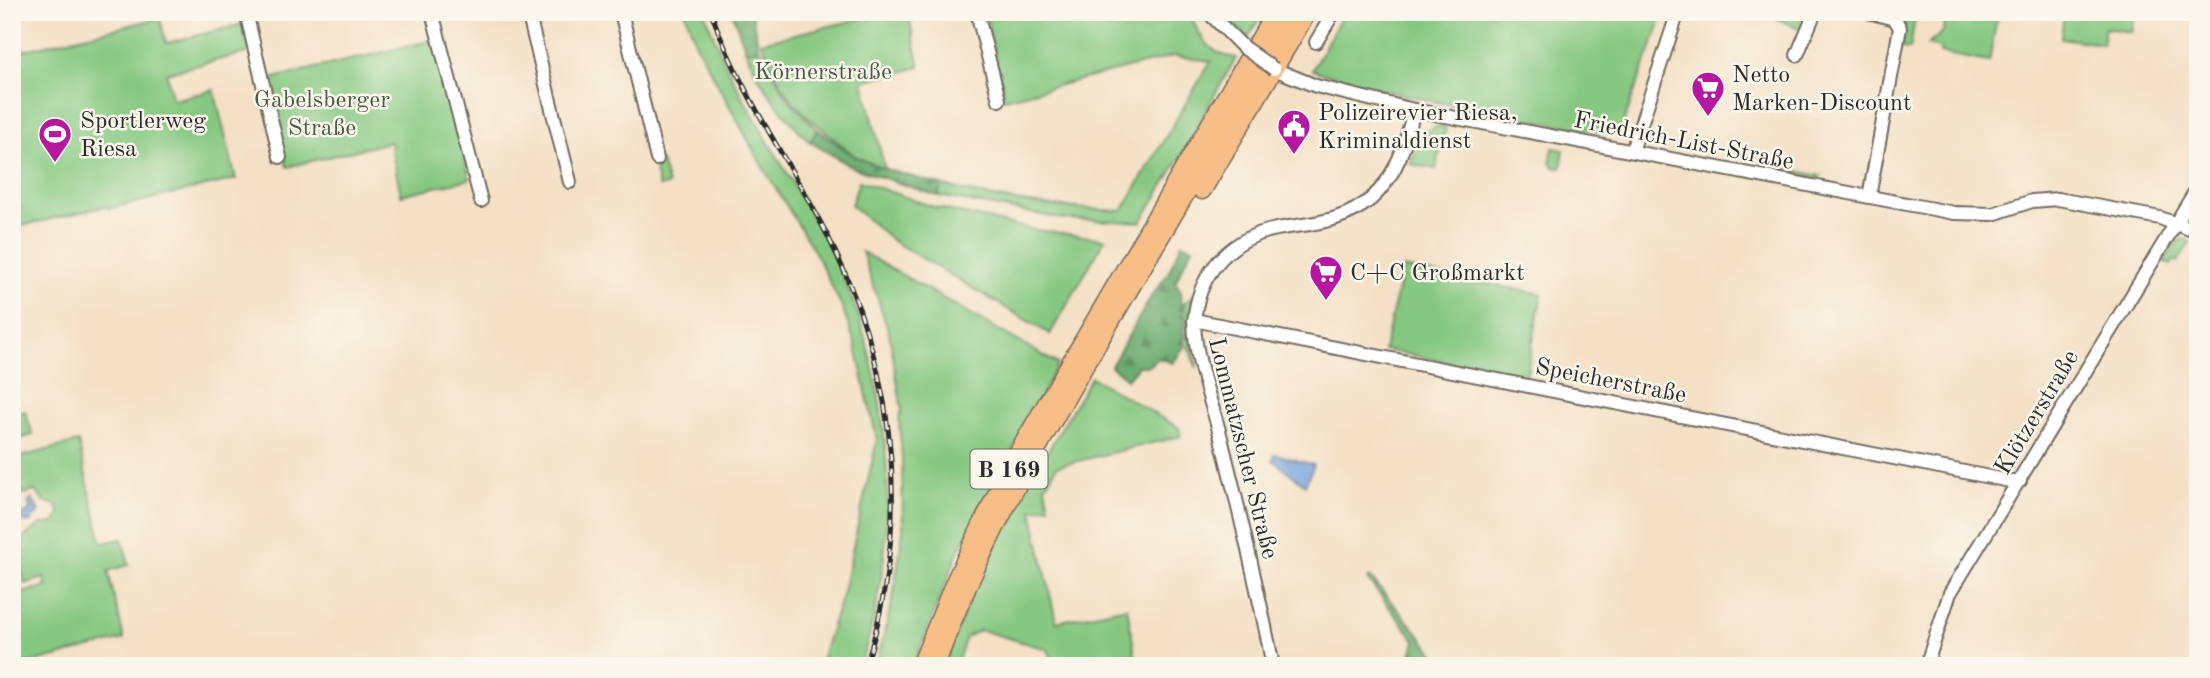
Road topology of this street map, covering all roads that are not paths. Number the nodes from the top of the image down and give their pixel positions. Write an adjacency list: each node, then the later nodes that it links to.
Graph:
1 (246, 12): 20 (street)
2 (528, 12): 22 (street)
3 (621, 12): 21 (street)
4 (977, 12): 17 (street)
5 (1209, 12): 16 (street, Friedrich-List-Straße, bridge)
6 (1276, 12): 31 (highway, B 169)
7 (1292, 12): 28 (highway, B 169)
8 (1307, 12): 16 (highway)
9 (1334, 12): 14 (street)
10 (1678, 12): 19 (street)
11 (1815, 12): 15 (street)
12 (1868, 12): 24 (street)
13 (435, 13): 25 (street)
14 (1316, 41)
15 (1797, 55)
16 (1275, 69): 18 (street, Friedrich-List-Straße); 28 (highway)
17 (999, 100)
18 (1414, 110): 19 (street, Friedrich-List-Straße); 29 (street, Lommatzscher Straße)
19 (1633, 151): 24 (street, Friedrich-List-Straße)
20 (280, 157)
21 (657, 159)
22 (570, 182)
23 (2198, 187): 26 (street, Klötzerstraße)
24 (1869, 197): 26 (street, Friedrich-List-Straße)
25 (481, 201)
26 (2175, 223): 27 (street, Friedrich-List-Straße); 30 (street, Klötzerstraße)
27 (2198, 232)
28 (1114, 314): 32 (highway, B 169)
29 (1194, 320): 30 (street, Speicherstraße); 33 (street, Lommatzscher Straße)
30 (2020, 481): 34 (street, Klötzerstraße)
31 (921, 666)
32 (935, 666)
33 (1273, 666)
34 (1926, 666)

